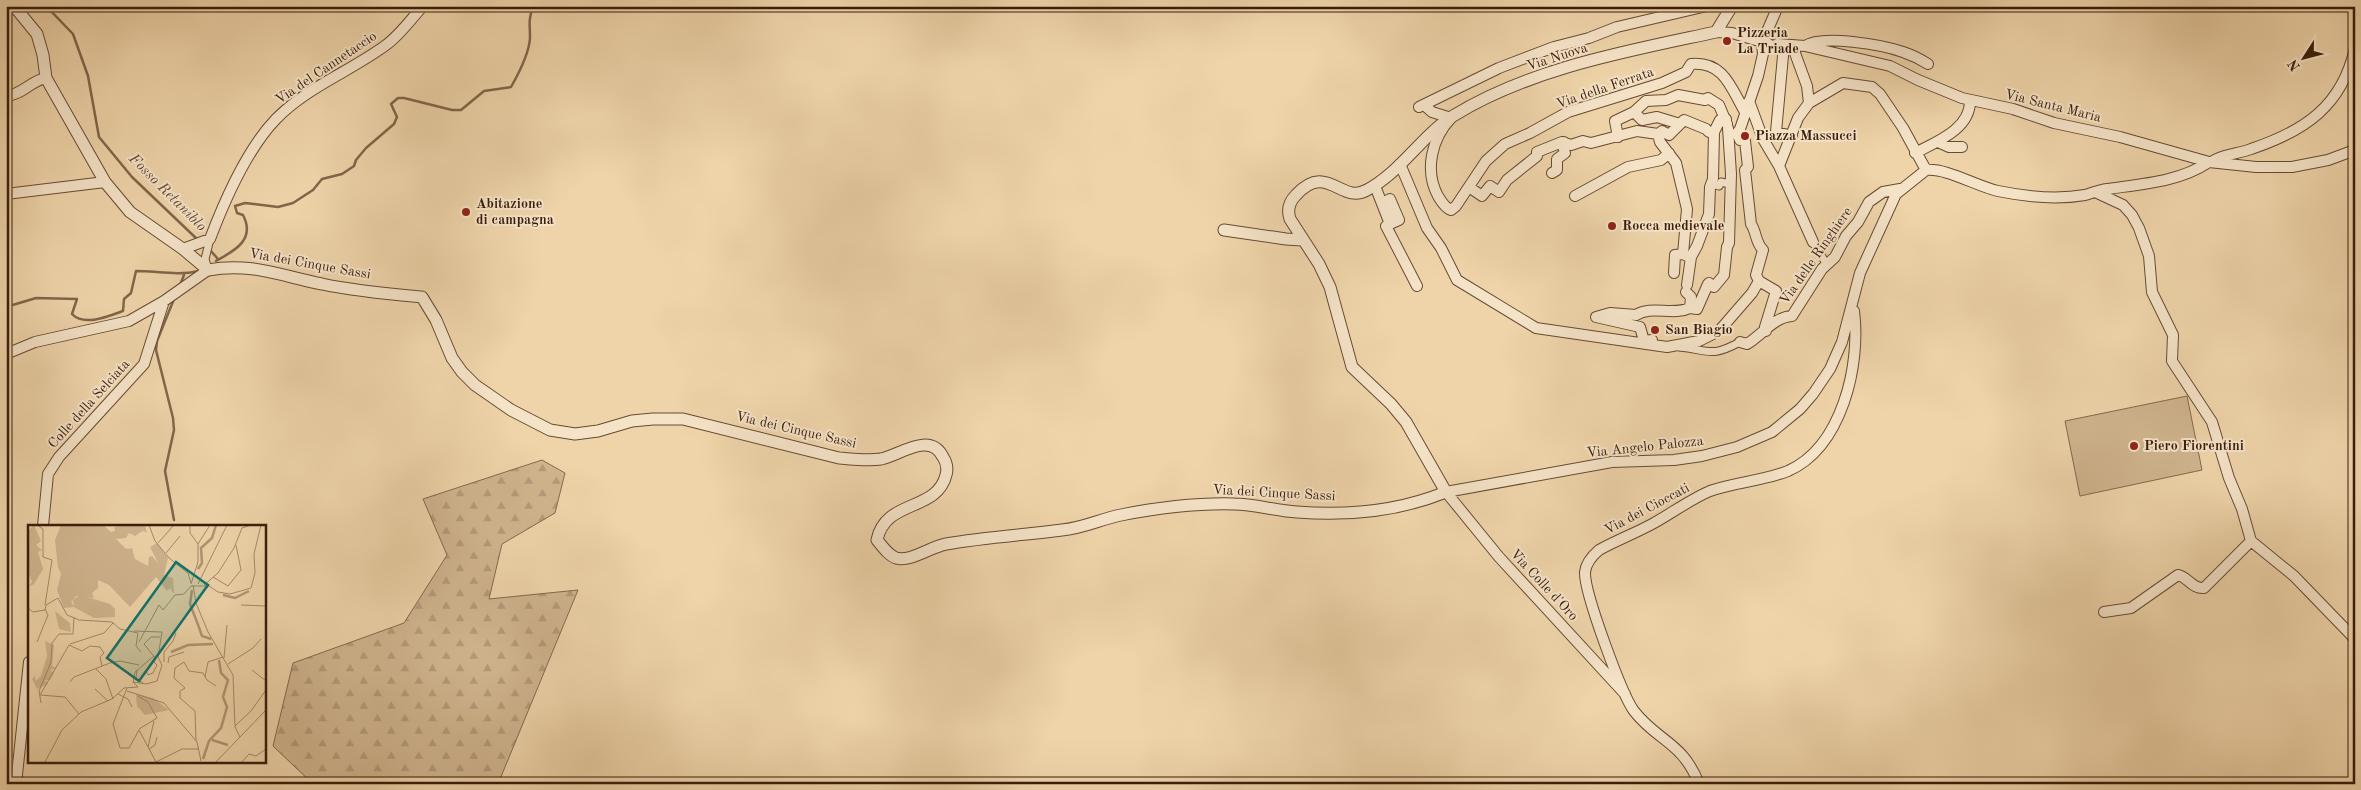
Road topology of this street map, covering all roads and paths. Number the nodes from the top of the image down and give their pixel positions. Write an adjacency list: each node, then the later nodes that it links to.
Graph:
1 (14, 6): 13 (street)
2 (423, 6): 50 (street, Via del Cannetaccio)
3 (1707, 6): 20 (street)
4 (1732, 6): 8 (street)
5 (1778, 6): 9 (street)
6 (1939, 6): 7 (street)
7 (1956, 6)
8 (1716, 32): 9 (street, Via Santa Maria); 20 (street, Via Nuova)
9 (1776, 42): 10 (street, Via Santa Maria); 16 (street); 17 (street); 24 (street)
10 (1805, 46): 12 (street); 15 (street, Via Santa Maria)
11 (2355, 48): 35 (street)
12 (1928, 64)
13 (46, 78): 14 (street); 40 (street)
14 (6, 96)
15 (1970, 100): 30 (street); 35 (street, Via Santa Maria)
16 (1749, 101): 19 (street); 28 (street)
17 (1809, 103): 26 (street); 34 (street)
18 (1634, 112): 21 (street); 22 (street); 27 (street)
19 (1746, 112): 22 (street); 44 (street, Via della Ferrata)
20 (1451, 118): 36 (street, Via Nuova); 44 (street, Via della Ferrata)
21 (1680, 124): 23 (street); 25 (street)
22 (1730, 126): 23 (street); 42 (street); 58 (street)
23 (1714, 132): 41 (street)
24 (1776, 132): 26 (street); 28 (street)
25 (1658, 134): 27 (street); 33 (street)
26 (1792, 136): 37 (street)
27 (1618, 137): 29 (street)
28 (1763, 139): 37 (street)
29 (1564, 142): 39 (street); 44 (street)
30 (1938, 142): 31 (street); 34 (street)
31 (1962, 147)
32 (2355, 150): 35 (street, Via Santa Maria)
33 (1669, 153): 48 (street); 54 (street)
34 (1915, 153): 38 (street)
35 (2210, 162): 46 (street)
36 (1400, 164): 43 (street, Via Nuova); 65 (street)
37 (1779, 166): 52 (street)
38 (1926, 170): 45 (street); 46 (street)
39 (1552, 173)
40 (105, 182): 47 (street); 53 (street)
41 (1711, 184): 42 (street); 54 (street)
42 (1730, 184): 62 (street)
43 (1375, 186): 51 (street); 59 (street)
44 (1469, 187)
45 (1900, 189): 55 (street, Via delle Ringhiere); 61 (street, Via Angelo Palozza)
46 (2095, 192): 69 (street)
47 (6, 194)
48 (1575, 196)
49 (1224, 230): 51 (street)
50 (210, 239): 53 (street); 56 (street)
51 (1302, 240): 67 (street)
52 (1813, 242): 55 (street)
53 (183, 249): 56 (street)
54 (1687, 255): 57 (street); 62 (street)
55 (1827, 265): 63 (street, Via delle Ringhiere)
56 (208, 270): 60 (street); 67 (street, Via dei Cinque Sassi)
57 (1674, 273)
58 (1759, 281): 63 (street); 65 (street)
59 (1417, 286)
60 (164, 301): 66 (street); 68 (street, Colle della Selciata)
61 (1852, 303): 67 (street, Via Angelo Palozza); 73 (street, Via dei Cioccati)
62 (1695, 307): 65 (street)
63 (1766, 331): 64 (street, Via delle Ringhiere)
64 (1740, 342): 65 (street, Via delle Ringhiere)
65 (1662, 346)
66 (6, 354)
67 (1446, 492): 73 (street, Via Colle d'Oro)
68 (43, 525)
69 (2251, 541): 70 (street); 71 (street)
70 (2104, 612)
71 (2355, 639)
72 (28, 671): 74 (street)
73 (1625, 694): 75 (street, Via dei Cioccati)
74 (16, 784)
75 (1699, 784)

